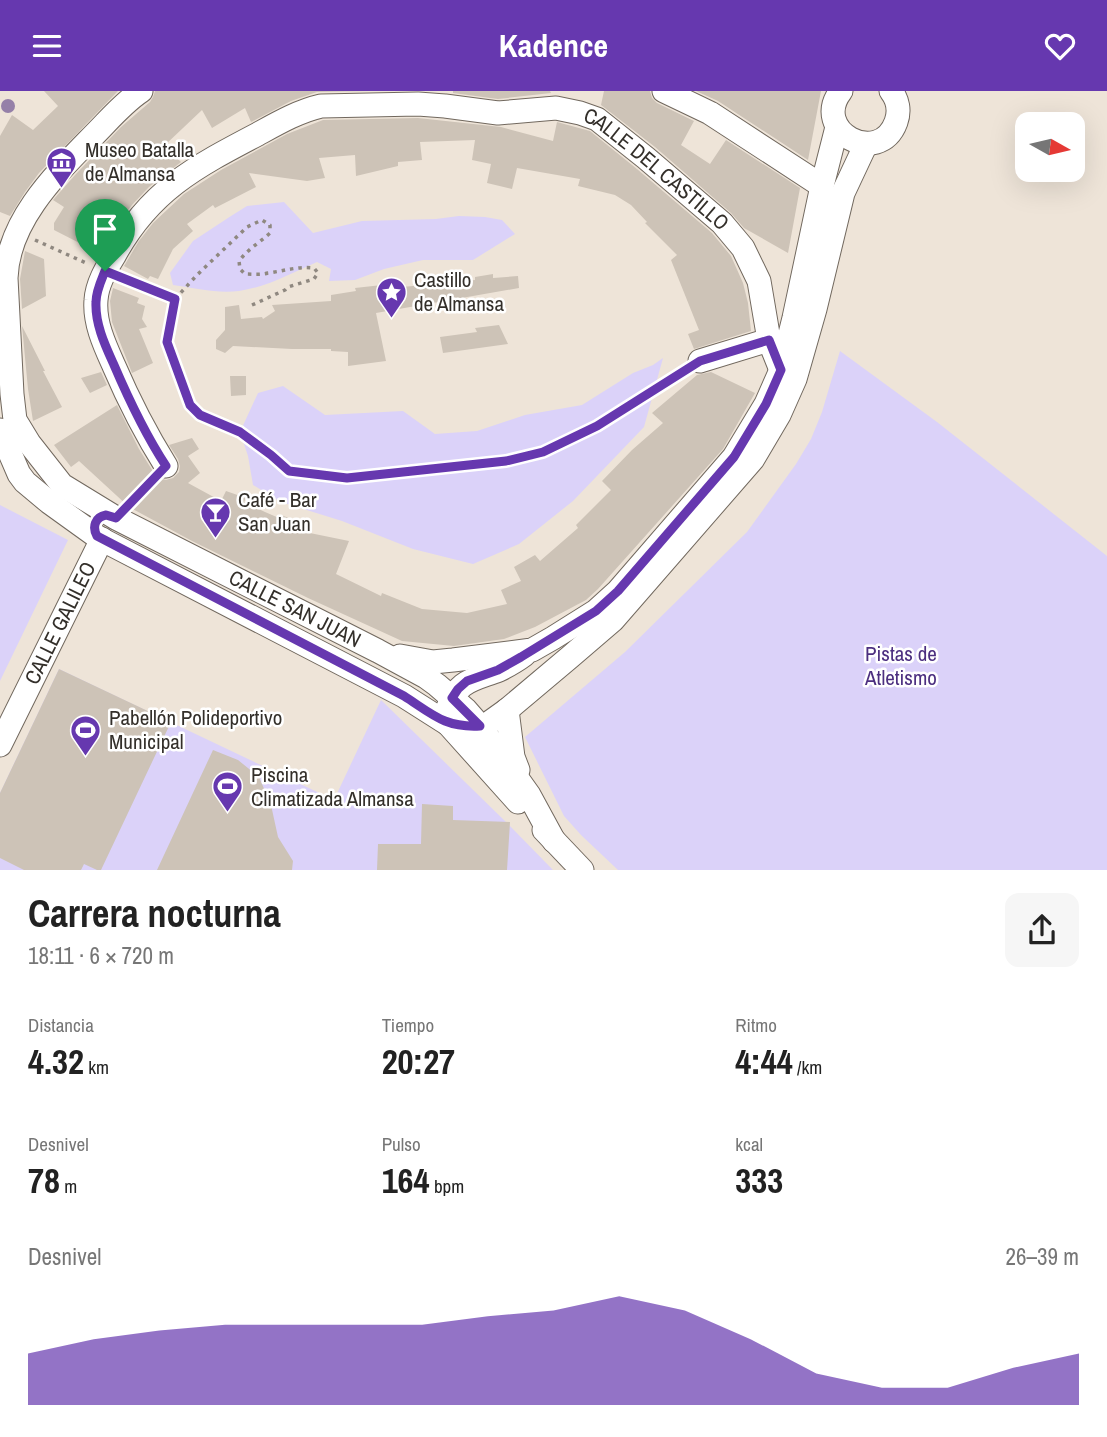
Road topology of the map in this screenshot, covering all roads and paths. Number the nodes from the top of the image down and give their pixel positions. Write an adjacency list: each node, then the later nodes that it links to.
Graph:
1 (141, 91): 8 (street, CALLE SAN JUAN)
2 (664, 91): 7 (street)
3 (841, 91): 5 (street)
4 (898, 97): 6 (street)
5 (837, 127): 6 (street); 7 (street)
6 (866, 144): 23 (street)
7 (822, 186): 14 (street)
8 (8, 229): 9 (path); 15 (street, CALLE SAN JUAN)
9 (105, 271): 10 (path); 12 (street, CALLE DEL CASTILLO); 17 (street, CALLE DEL CASTILLO)
10 (175, 299): 11 (path); 13 (path)
11 (252, 305)
12 (769, 340): 13 (street); 14 (street, CALLE DEL CASTILLO)
13 (700, 361)
14 (781, 370): 21 (street)
15 (5, 419): 16 (street, CALLE SAN JUAN); 18 (street, CALLE SAN JUAN)
16 (7, 466): 18 (street, CALLE SAN JUAN); 20 (street, CALLE SAN JUAN)
17 (166, 466): 19 (path)
18 (62, 485): 19 (street, CALLE SAN JUAN)
19 (113, 517): 20 (street); 22 (street, CALLE SAN JUAN)
20 (99, 538): 24 (street, CALLE SAN JUAN); 25 (street, CALLE GALILEO)
21 (532, 650): 22 (street); 24 (street)
22 (378, 651): 24 (street, CALLE SAN JUAN)
23 (507, 710): 24 (street); 26 (street)
24 (461, 715): 26 (street); 27 (street)
25 (0, 744)
26 (529, 796): 27 (street)
27 (554, 841): 28 (street)
28 (582, 870)

